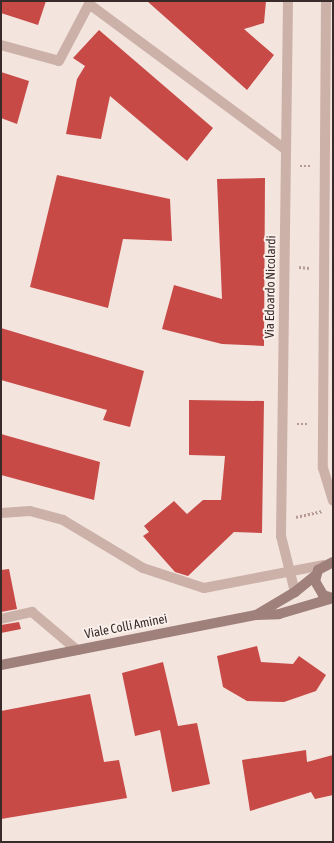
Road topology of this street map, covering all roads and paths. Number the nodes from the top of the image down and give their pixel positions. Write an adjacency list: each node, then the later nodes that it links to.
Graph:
1 (288, 1): 5 (street, Via Edoardo Nicolardi)
2 (326, 1): 4 (street)
3 (1, 45): 5 (street)
4 (329, 140): 12 (street)
5 (286, 150): 18 (street, Via Edoardo Nicolardi)
6 (294, 166): 7 (path)
7 (319, 166)
8 (297, 267): 9 (path)
9 (313, 268)
10 (297, 424): 11 (path)
11 (310, 424)
12 (333, 501)
13 (324, 511): 15 (path)
14 (1, 513): 18 (street)
15 (295, 517)
16 (333, 562): 17 (main road)
17 (323, 565): 18 (street); 19 (main road, Viale Colli Aminei)
18 (292, 571): 19 (street); 20 (street, Via Edoardo Nicolardi)
19 (316, 575): 20 (main road, Viale Colli Aminei); 21 (main road)
20 (295, 592): 22 (main road, Viale Colli Aminei)
21 (333, 598): 22 (main road, Viale Colli Aminei)
22 (256, 615): 24 (main road, Viale Colli Aminei)
23 (1, 619): 24 (street)
24 (77, 650): 25 (main road, Viale Colli Aminei)
25 (1, 665)

